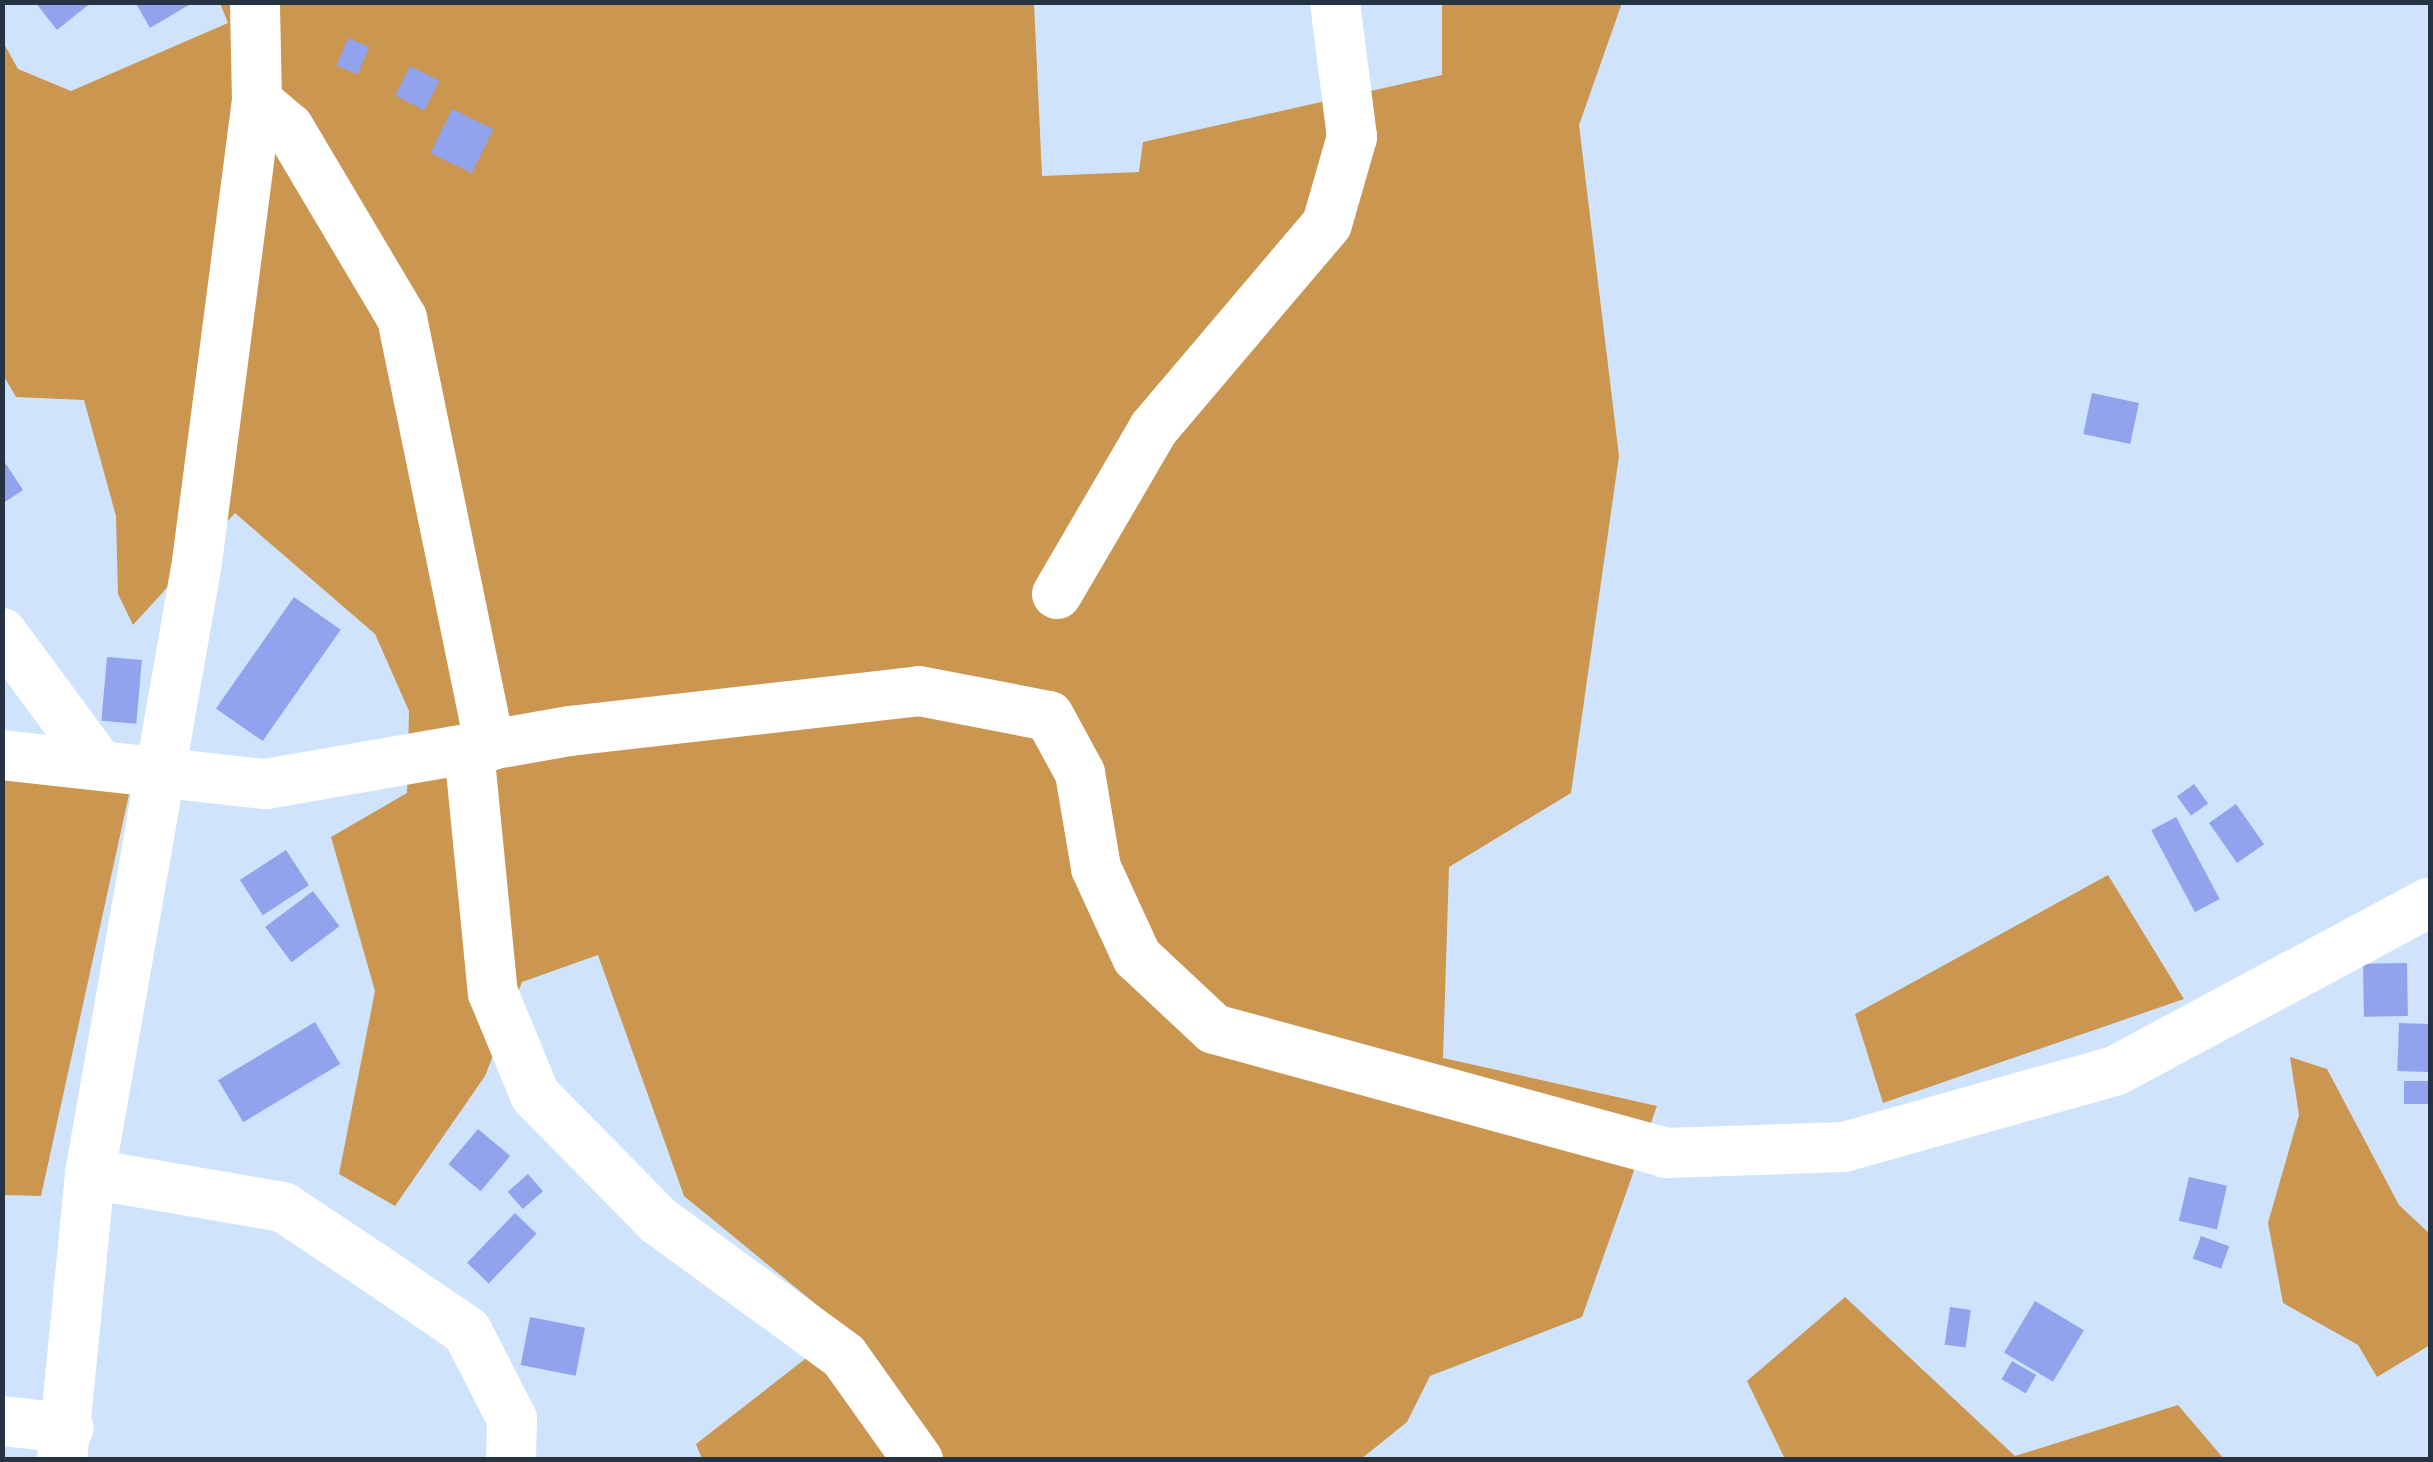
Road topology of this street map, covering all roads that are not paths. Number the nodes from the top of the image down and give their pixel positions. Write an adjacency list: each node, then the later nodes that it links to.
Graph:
1 (255, 2): 3 (street)
2 (1336, 2): 4 (street)
3 (256, 101): 6 (street); 9 (street)
4 (1057, 594)
5 (2, 633): 8 (street)
6 (480, 748): 9 (street); 10 (street); 15 (street)
7 (2, 755): 8 (street)
8 (98, 763): 9 (street)
9 (162, 768): 11 (street)
10 (2430, 902)
11 (90, 1174): 13 (street); 14 (street)
12 (2, 1421): 13 (street)
13 (66, 1444)
14 (511, 1460)
15 (918, 1460)

